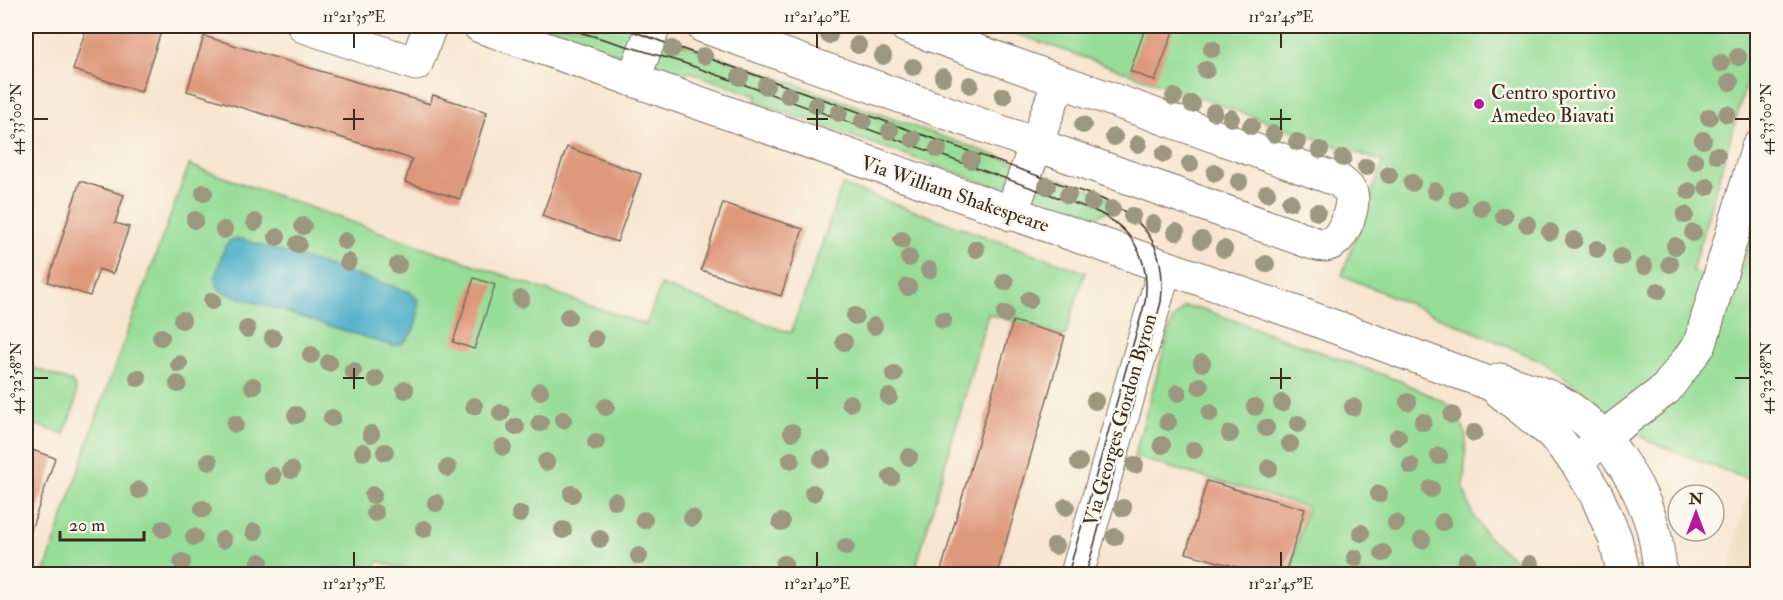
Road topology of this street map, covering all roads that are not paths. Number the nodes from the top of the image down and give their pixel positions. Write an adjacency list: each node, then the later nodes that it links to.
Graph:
1 (304, 26): 2 (main road)
2 (430, 26)
3 (480, 26): 7 (main road, Via William Shakespeare)
4 (654, 26): 7 (main road)
5 (703, 26): 9 (main road)
6 (906, 26): 8 (main road)
7 (633, 80): 11 (main road, Via William Shakespeare)
8 (1059, 81): 9 (main road); 9 (main road)
9 (1035, 145): 11 (main road)
10 (1758, 147): 14 (main road)
11 (1011, 214): 12 (main road, Via William Shakespeare)
12 (1165, 267): 13 (main road, Via William Shakespeare); 16 (main road, Via Georges Gordon Byron)
13 (1430, 361): 14 (main road, Via William Shakespeare); 15 (main road, Via William Shakespeare)
14 (1603, 437): 15 (main road); 18 (main road, Via William Shakespeare)
15 (1577, 463): 17 (main road, Via William Shakespeare)
16 (1077, 574)
17 (1624, 574)
18 (1661, 574)

